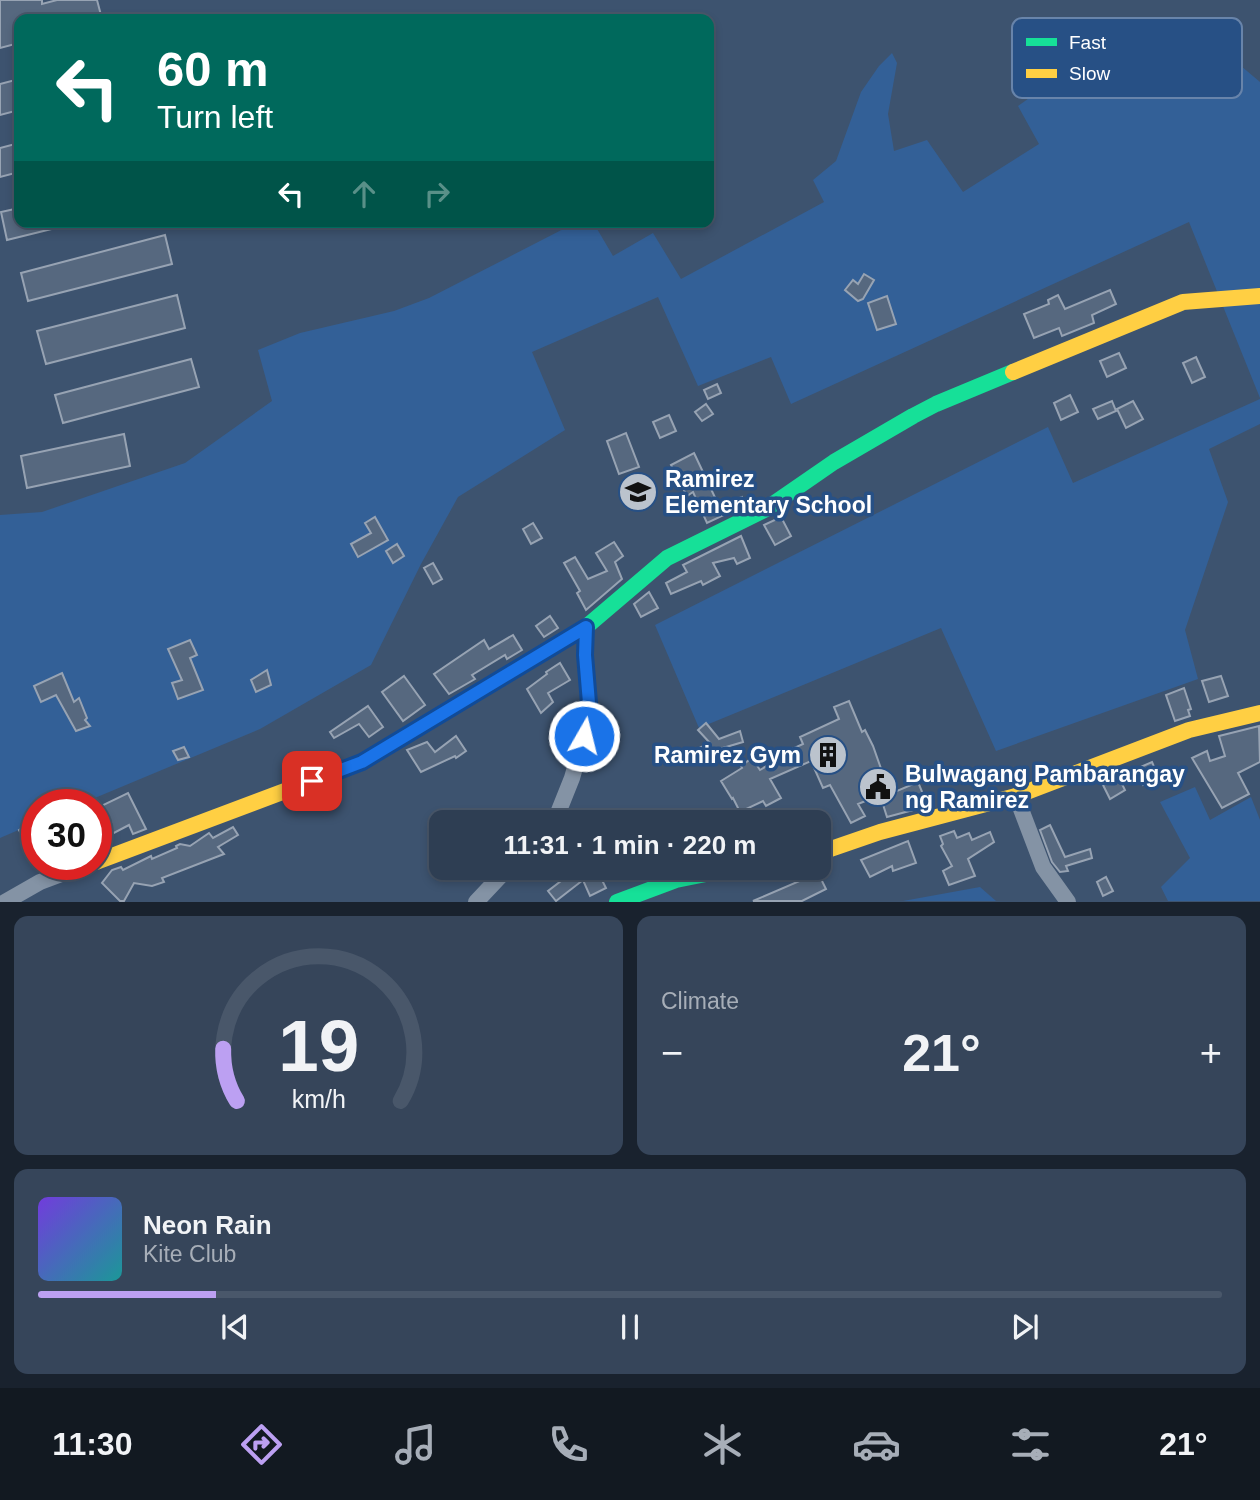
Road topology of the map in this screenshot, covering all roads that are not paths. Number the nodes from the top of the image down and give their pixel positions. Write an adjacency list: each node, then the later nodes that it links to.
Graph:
1 (1260, 296): 2 (street)
2 (586, 627): 5 (street); 7 (street)
3 (1260, 713): 4 (street)
4 (1016, 796): 6 (street); 14 (street)
5 (559, 810)
6 (831, 849)
7 (112, 856)
8 (45, 880): 11 (street)
9 (496, 880): 12 (street)
10 (676, 880): 13 (street)
11 (5, 901)
12 (476, 901)
13 (617, 901)
14 (1068, 901)

